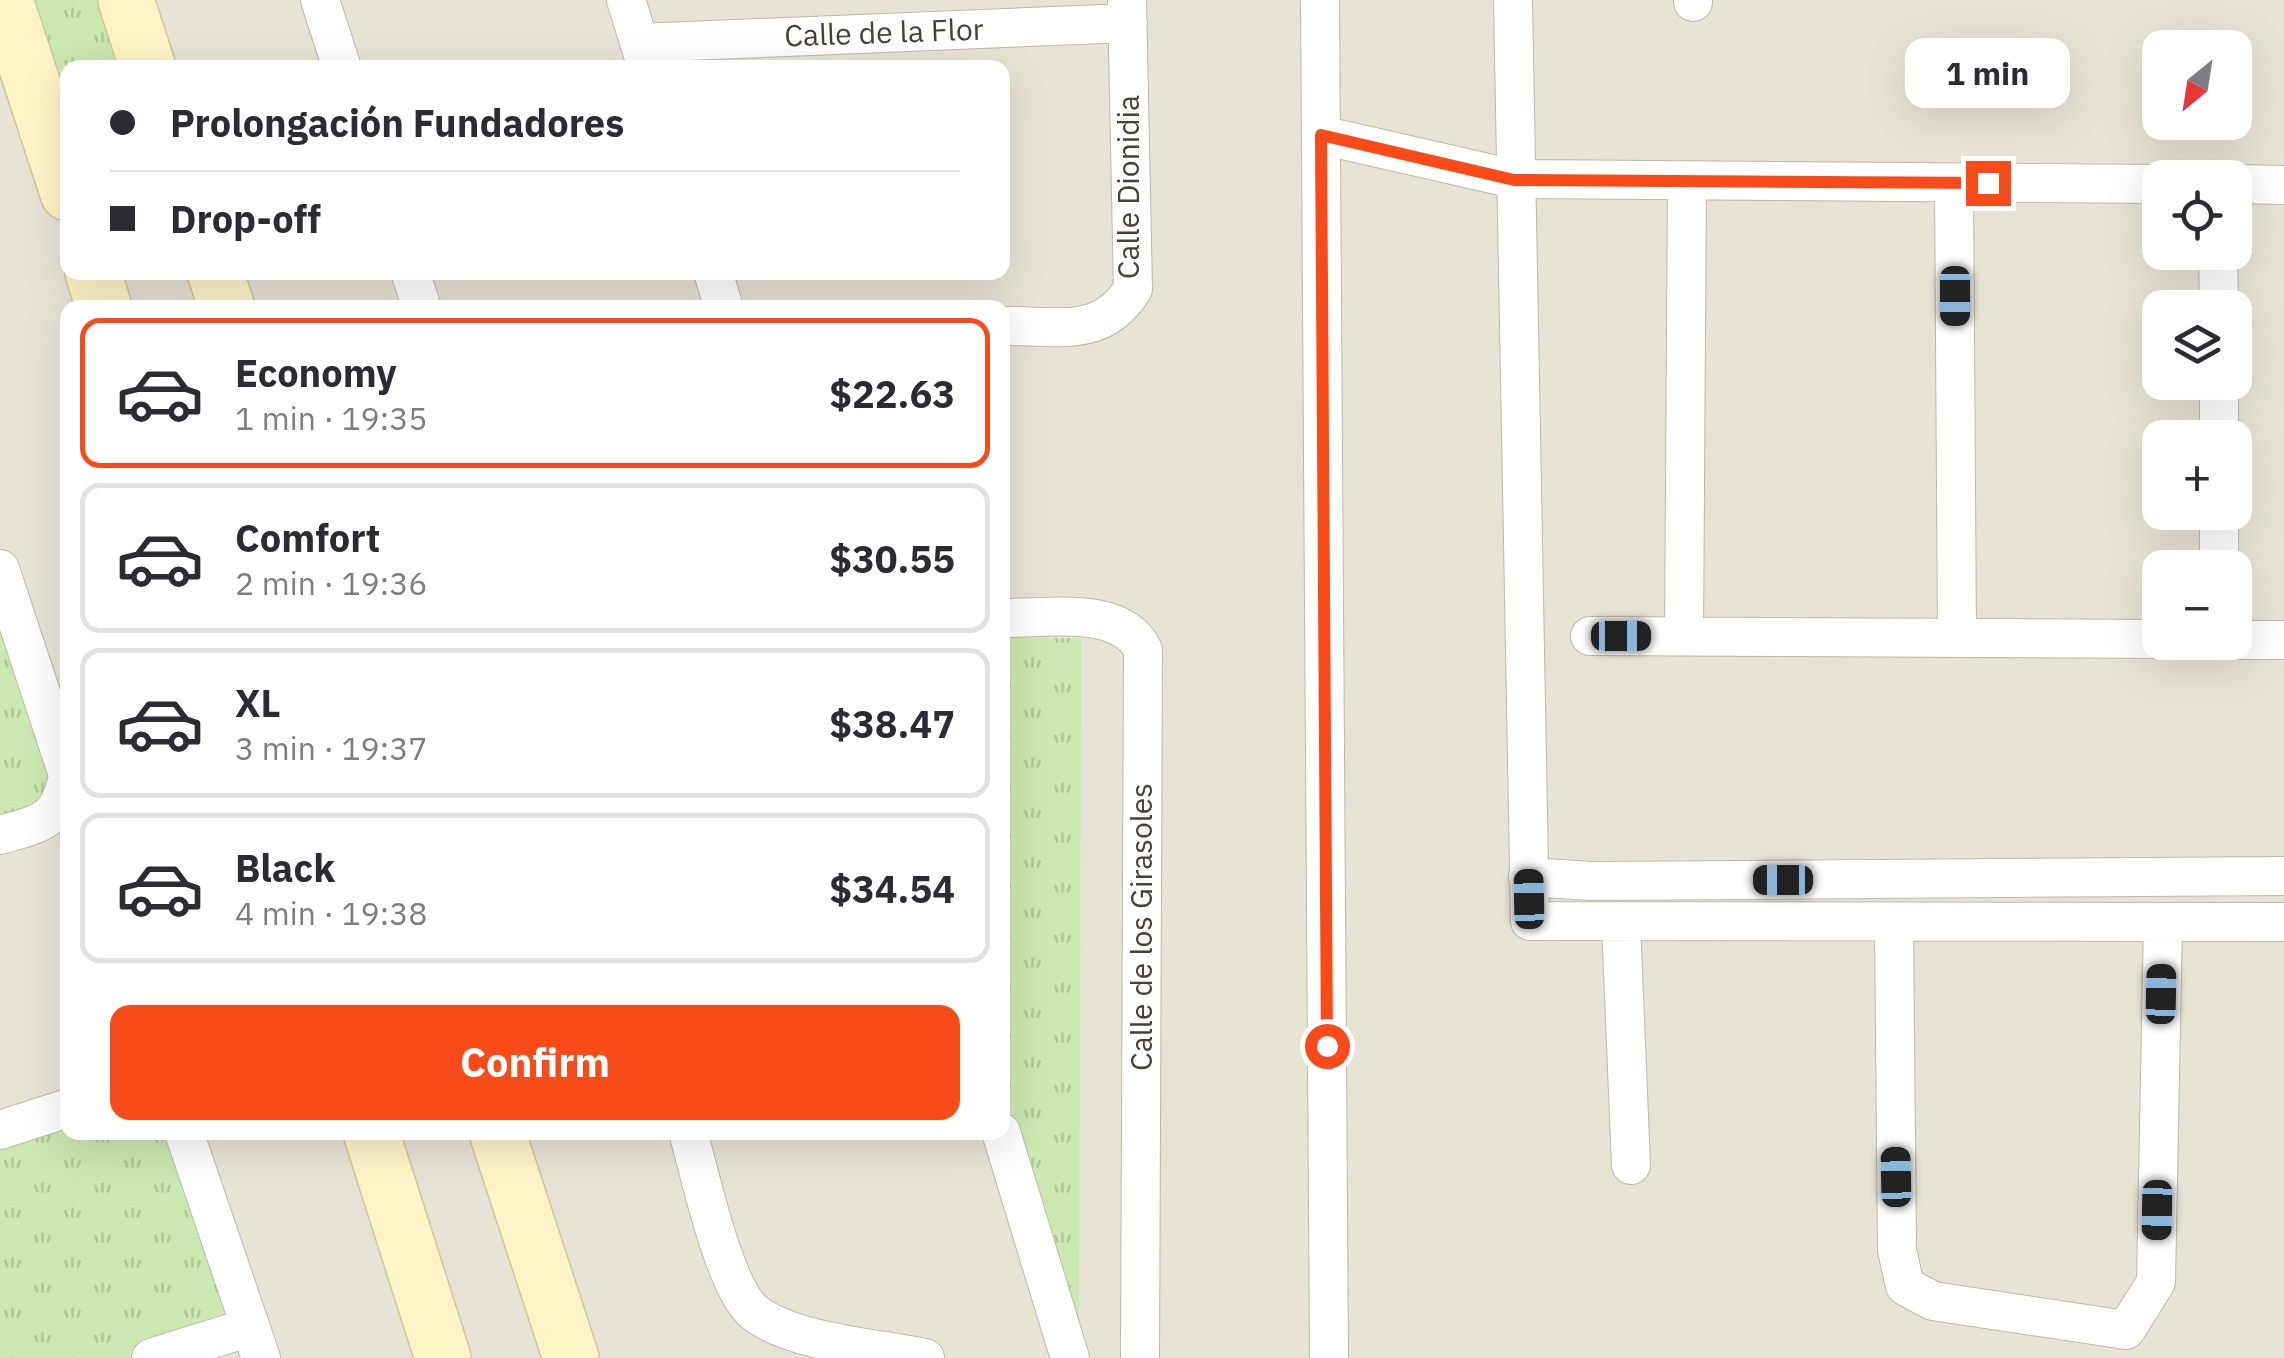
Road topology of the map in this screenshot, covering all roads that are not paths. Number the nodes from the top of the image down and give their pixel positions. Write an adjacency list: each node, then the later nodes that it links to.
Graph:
1 (5, 0): 12 (main road)
2 (126, 0): 9 (main road)
3 (320, 0): 10 (street)
4 (626, 0): 8 (street)
5 (1320, 0): 11 (street)
6 (1512, 0): 13 (street)
7 (1128, 12): 8 (street, Calle de la Flor); 19 (street, Calle Dionidia)
8 (644, 55)
9 (145, 60)
10 (339, 60)
11 (1321, 135): 13 (street); 52 (street)
12 (60, 168)
13 (1514, 180): 14 (street); 32 (street)
14 (1687, 181): 15 (street); 23 (street)
15 (1954, 182): 16 (street); 24 (street)
16 (2142, 184)
17 (2252, 184): 18 (street)
18 (2284, 184)
19 (1010, 326)
20 (0, 569): 28 (street)
21 (1010, 618): 51 (street, Calle de los Girasoles)
22 (1590, 636): 23 (street)
23 (1684, 636): 24 (street)
24 (1957, 638): 25 (street)
25 (2142, 639)
26 (2252, 640): 27 (street)
27 (2284, 640)
28 (60, 752)
29 (60, 804): 30 (street)
30 (0, 835)
31 (2284, 876): 32 (street)
32 (1528, 877): 36 (street)
33 (1894, 922): 34 (street); 34 (street); 36 (street)
34 (2163, 922): 35 (street)
35 (2284, 922)
36 (1620, 923): 44 (street)
37 (60, 1111): 38 (street)
38 (0, 1130)
39 (187, 1140): 45 (street)
40 (374, 1140): 47 (main road)
41 (500, 1140): 48 (main road)
42 (690, 1140): 49 (street)
43 (1003, 1140): 50 (street)
44 (1631, 1165)
45 (256, 1343): 46 (street)
46 (151, 1358)
47 (444, 1358)
48 (570, 1358)
49 (924, 1358)
50 (1070, 1358)
51 (1140, 1358)
52 (1330, 1358)

